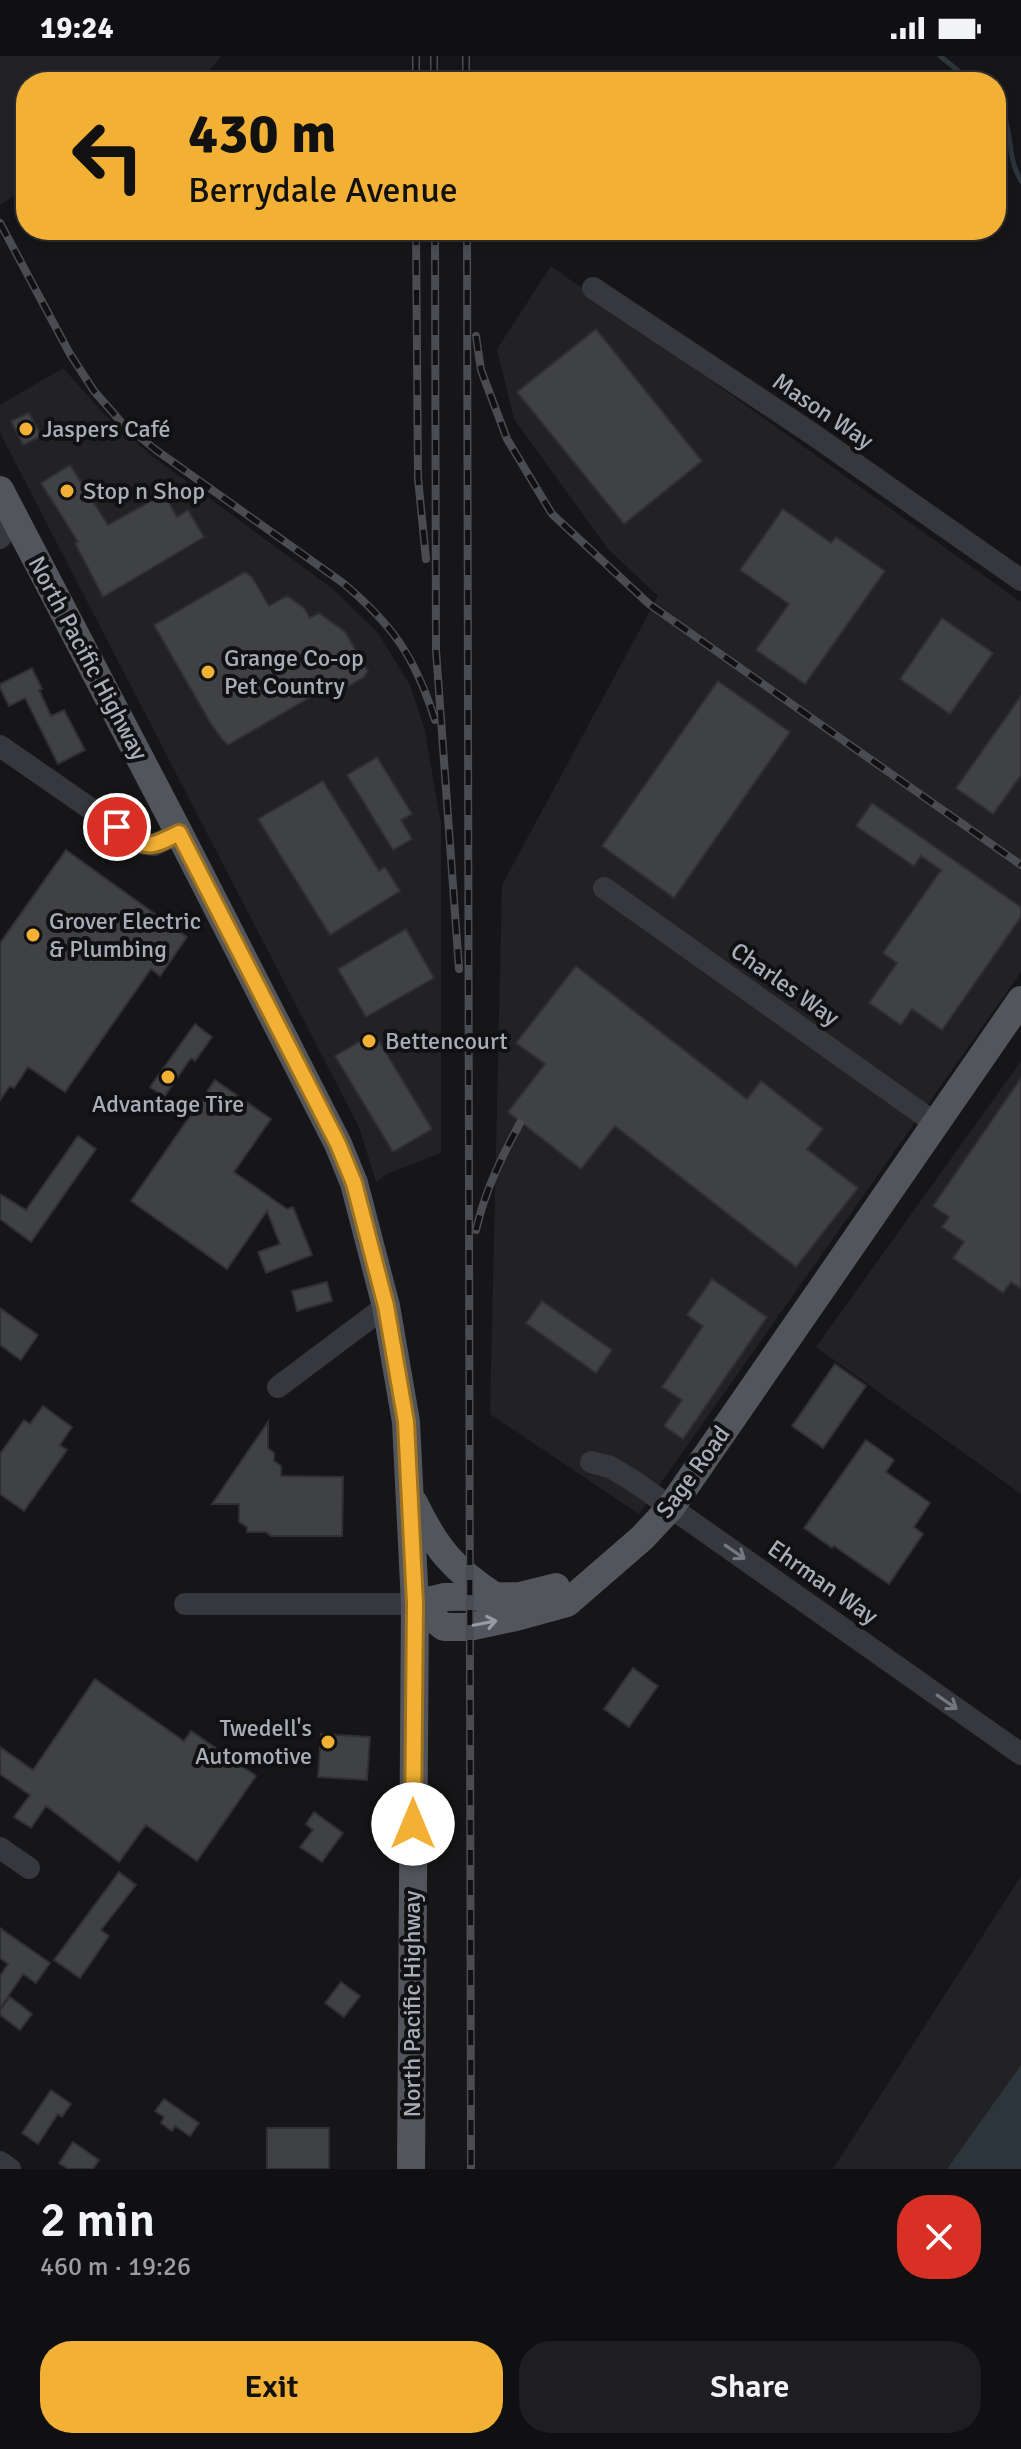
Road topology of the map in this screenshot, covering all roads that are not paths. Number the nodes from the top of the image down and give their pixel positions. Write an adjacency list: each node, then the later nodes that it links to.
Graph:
1 (593, 288): 4 (street, Mason Way)
2 (0, 490): 3 (main road, North Pacific Highway)
3 (8, 529): 6 (main road, North Pacific Highway)
4 (1021, 580)
5 (0, 746): 6 (street)
6 (179, 833): 10 (main road, North Pacific Highway)
7 (604, 888): 9 (street, Charles Way)
8 (1021, 1000): 9 (main road, Sage Road)
9 (935, 1123): 14 (main road, Sage Road)
10 (386, 1306): 11 (street); 13 (main road, North Pacific Highway)
11 (278, 1387)
12 (591, 1462): 14 (street, Ehrman Way)
13 (409, 1492): 16 (main road); 18 (main road, North Pacific Highway)
14 (671, 1507): 15 (main road, Sage Road); 19 (street, Ehrman Way, one-way to 19)
15 (599, 1574): 16 (main road); 18 (main road, Sage Road, one-way to 15)
16 (496, 1597): 18 (main road)
17 (185, 1604): 18 (street)
18 (415, 1604): 24 (main road, North Pacific Highway)
19 (1021, 1754)
20 (0, 1848): 21 (street)
21 (29, 1868)
22 (0, 2162): 23 (street)
23 (10, 2169)
24 (411, 2169)

